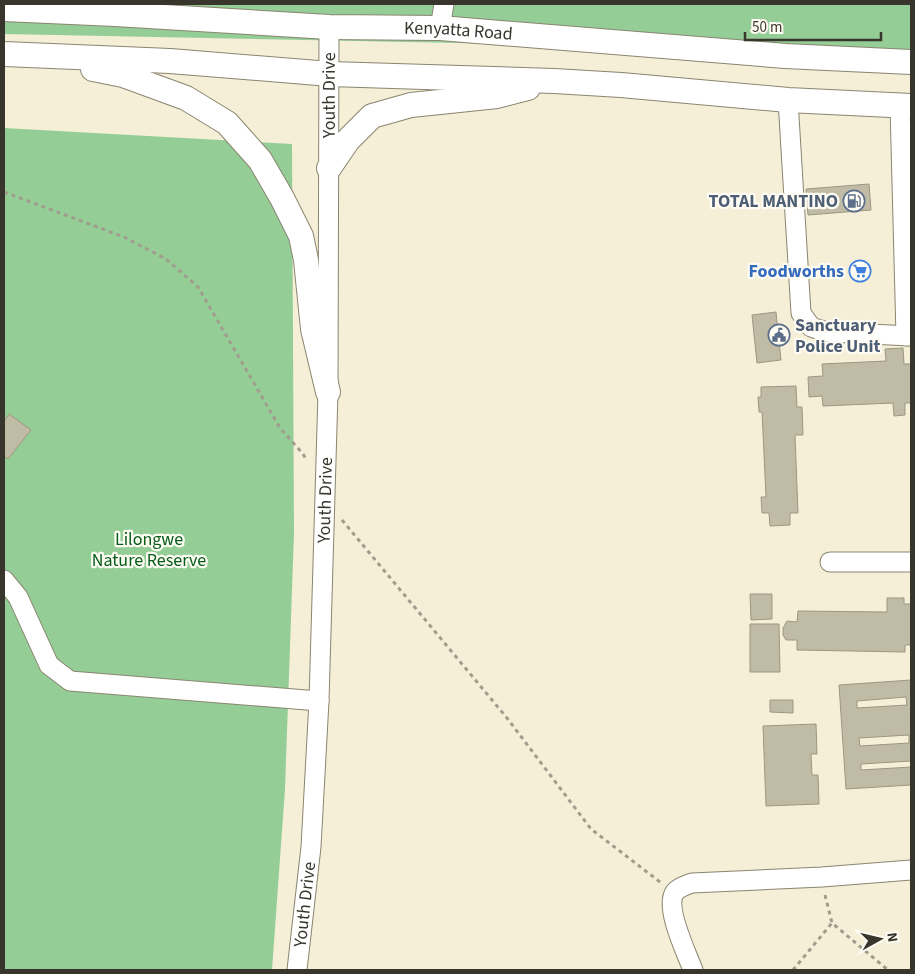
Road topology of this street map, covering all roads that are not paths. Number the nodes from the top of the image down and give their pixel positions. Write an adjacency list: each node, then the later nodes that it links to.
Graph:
1 (444, 4): 4 (street)
2 (4, 9): 3 (main road, Kenyatta Road)
3 (329, 28): 4 (main road, Kenyatta Road); 7 (street, Youth Drive)
4 (440, 28): 6 (main road, Kenyatta Road)
5 (10, 54): 7 (main road); 13 (main road)
6 (911, 62)
7 (330, 74): 8 (main road); 11 (street, Youth Drive)
8 (554, 81): 9 (main road); 11 (main road)
9 (788, 100): 10 (main road); 12 (street)
10 (906, 106): 12 (street)
11 (329, 168): 13 (street, Youth Drive)
12 (909, 336)
13 (328, 392): 17 (street, Youth Drive)
14 (830, 562): 15 (street)
15 (911, 562)
16 (4, 580): 17 (street)
17 (319, 701): 19 (street, Youth Drive)
18 (911, 870): 20 (street)
19 (297, 970)
20 (692, 970)

